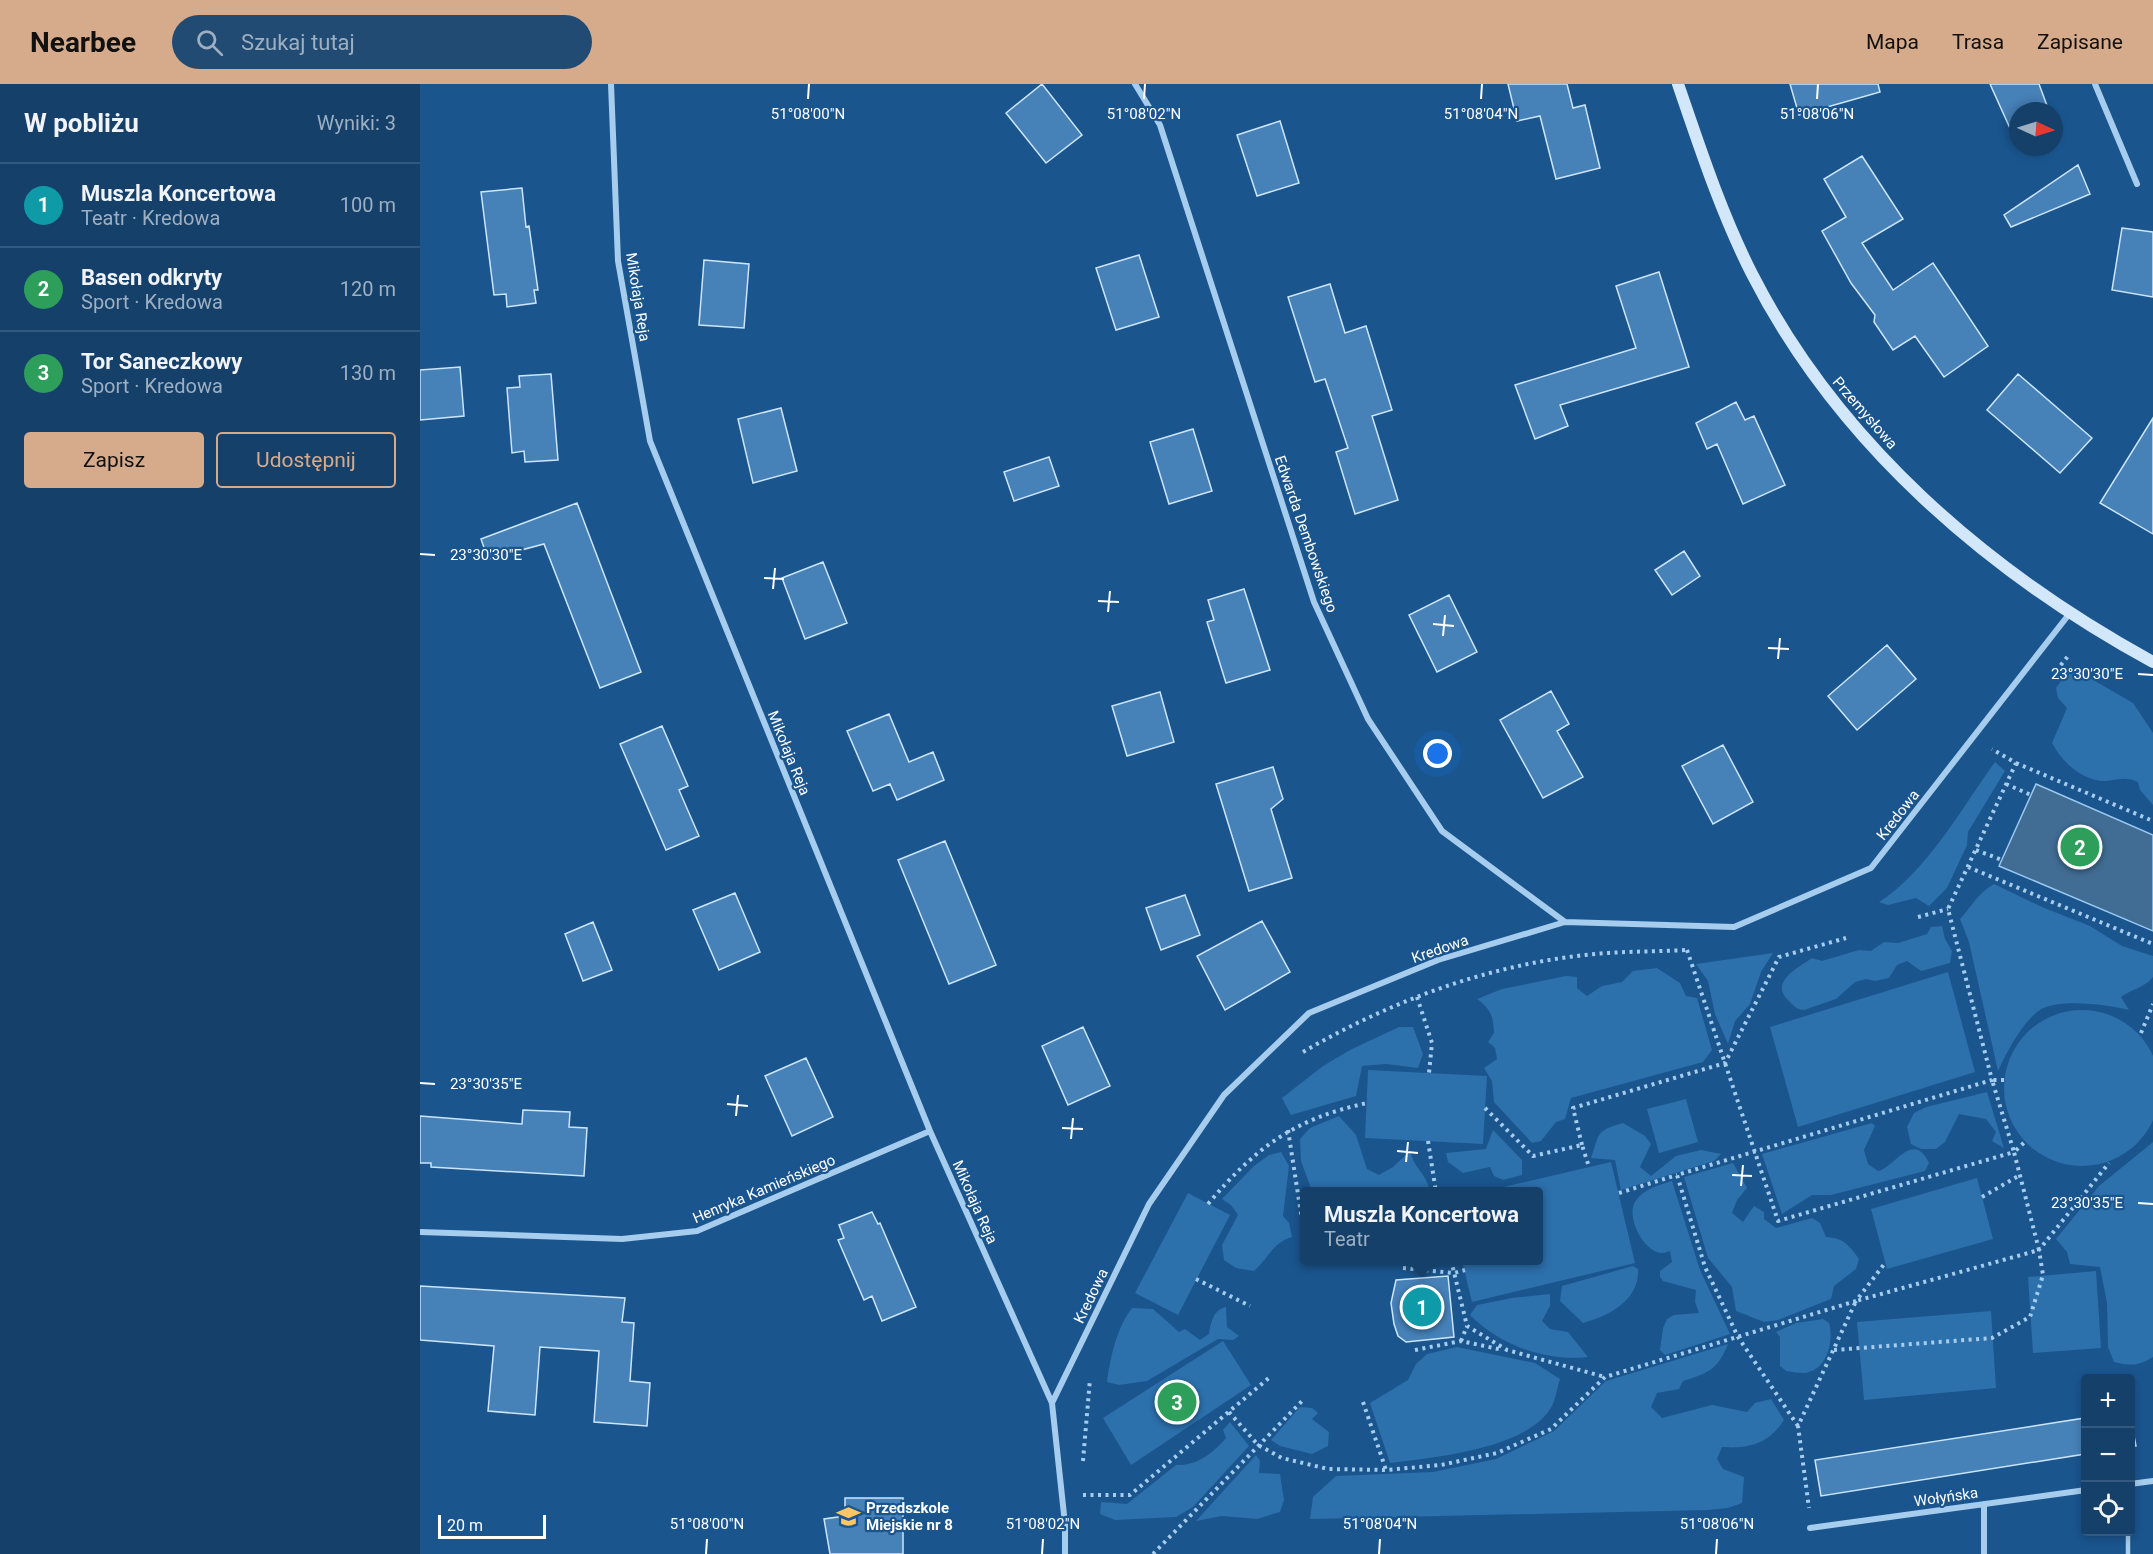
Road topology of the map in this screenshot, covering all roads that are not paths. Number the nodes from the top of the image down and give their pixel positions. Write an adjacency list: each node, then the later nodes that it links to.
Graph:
1 (611, 84): 9 (street, Mikołaja Reja)
2 (1136, 84): 8 (street, Edwarda Dembowskiego)
3 (1678, 84): 6 (main road, Przemysłowa)
4 (2095, 84): 5 (street)
5 (2137, 184)
6 (2070, 613): 7 (main road, Przemysłowa); 8 (street, Kredowa)
7 (2153, 662)
8 (1565, 922): 11 (street, Kredowa)
9 (930, 1131): 10 (street, Henryka Kamieńskiego); 11 (street, Mikołaja Reja)
10 (420, 1232)
11 (1052, 1403): 18 (street)
12 (2153, 1481): 13 (street)
13 (2135, 1483)
14 (2081, 1491): 15 (street, Wołyńska)
15 (1984, 1504): 16 (street, Wołyńska); 19 (street)
16 (1810, 1528)
17 (2128, 1536): 20 (lane)
18 (1065, 1554)
19 (1984, 1554)
20 (2128, 1554)

